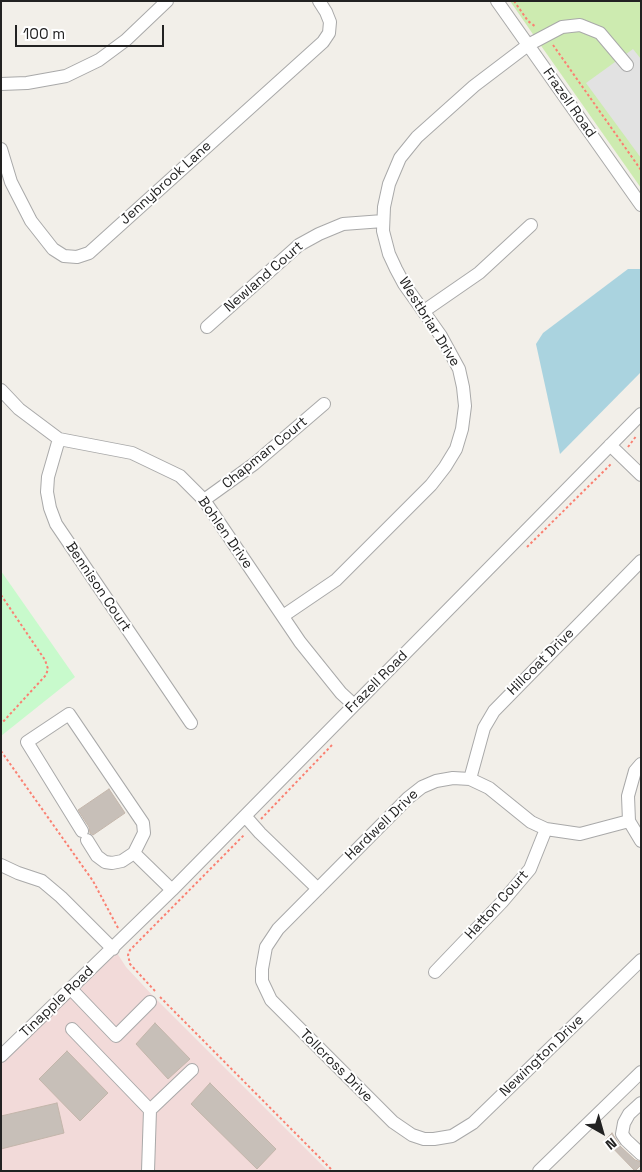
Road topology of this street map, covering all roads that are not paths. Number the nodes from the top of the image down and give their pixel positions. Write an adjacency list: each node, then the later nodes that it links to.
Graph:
1 (167, 1): 6 (street)
2 (319, 1): 7 (street, Jennybrook Lane)
3 (497, 1): 4 (street, Frazell Road)
4 (528, 45): 5 (street, Westbriar Drive); 8 (street, Frazell Road); 9 (street, Westbriar Drive)
5 (627, 64)
6 (1, 84)
7 (1, 149)
8 (641, 205)
9 (383, 221): 11 (street, Westbriar Drive); 12 (street, Newland Court)
10 (531, 225): 11 (street)
11 (424, 311): 21 (street, Westbriar Drive)
12 (207, 327)
13 (1, 390): 16 (street, Bohlen Drive)
14 (324, 404): 19 (street, Chapman Court)
15 (641, 414): 17 (street, Frazell Road)
16 (58, 439): 19 (street, Bohlen Drive); 23 (street, Bennison Court)
17 (610, 445): 18 (street); 22 (street, Frazell Road)
18 (641, 475)
19 (204, 500): 21 (street, Bohlen Drive)
20 (641, 562): 25 (street, Hillcoat Drive)
21 (283, 616): 22 (street, Bohlen Drive)
22 (354, 706): 26 (street, Frazell Road)
23 (191, 723)
24 (641, 764): 27 (street)
25 (470, 780): 28 (street, Hardwell Drive); 32 (street, Hardwell Drive)
26 (249, 821): 32 (street); 33 (street, Frazell Road)
27 (630, 821): 28 (street, Hardwell Drive); 29 (street)
28 (546, 830): 37 (street, Hatton Court)
29 (641, 841)
30 (134, 853): 30 (street); 33 (street)
31 (1, 865): 34 (street)
32 (318, 889): 36 (street, Hardwell Drive)
33 (172, 890): 34 (street, Frazell Road)
34 (112, 949): 38 (street, Tinapple Road)
35 (641, 960): 46 (street, Newington Drive)
36 (262, 969): 46 (street, Tollcross Drive)
37 (435, 972)
38 (71, 989): 39 (street); 41 (street, Tinapple Road)
39 (150, 1002)
40 (72, 1029): 45 (street)
41 (1, 1056)
42 (192, 1070): 45 (street)
43 (641, 1072): 49 (street)
44 (641, 1103): 47 (street)
45 (150, 1110): 48 (street)
46 (434, 1139)
47 (641, 1154)
48 (148, 1171)
49 (539, 1171)

